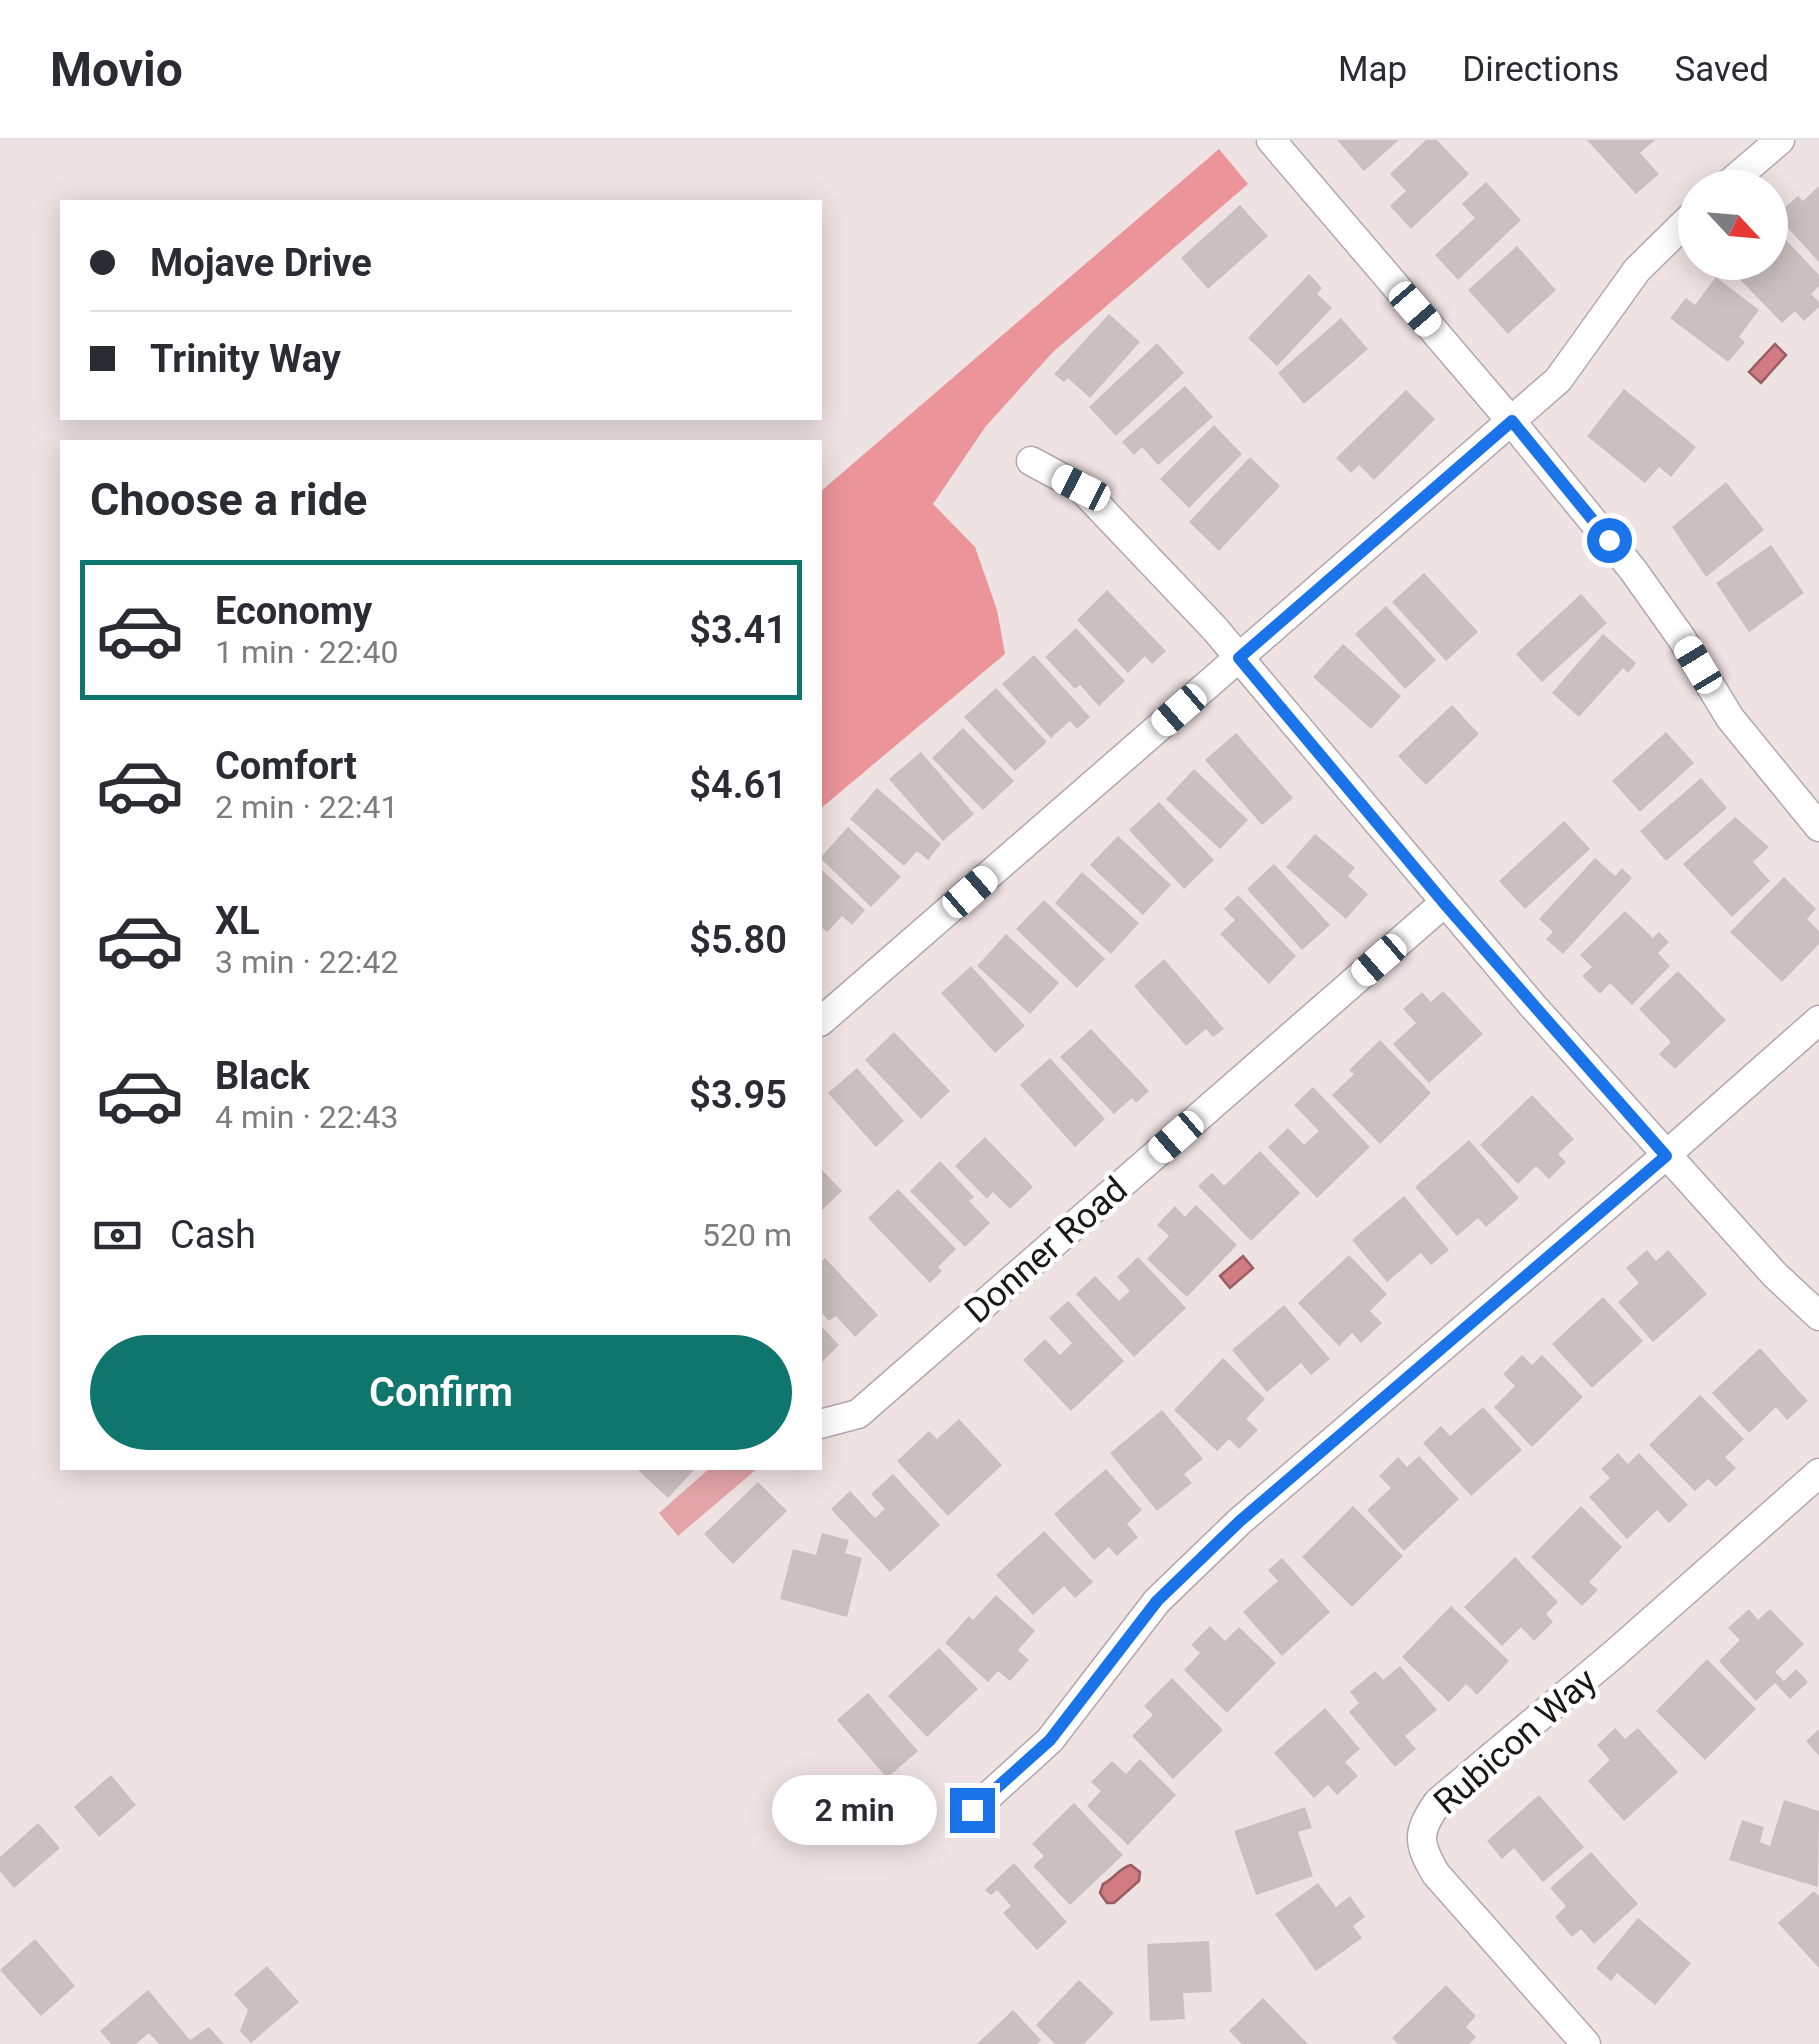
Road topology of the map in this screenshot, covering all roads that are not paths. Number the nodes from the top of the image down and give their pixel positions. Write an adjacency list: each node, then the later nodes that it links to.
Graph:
1 (1271, 140): 5 (street)
2 (1780, 140): 3 (street)
3 (1745, 170)
4 (1678, 229): 5 (street)
5 (1512, 421): 7 (street); 8 (street)
6 (1031, 461): 7 (street)
7 (1239, 658): 9 (street); 10 (street)
8 (1819, 827)
9 (1444, 903): 12 (street); 14 (street, Donner Road)
10 (822, 1020)
11 (1819, 1020): 12 (street)
12 (1666, 1156): 13 (street); 16 (street)
13 (1819, 1316)
14 (822, 1423)
15 (1819, 1474): 17 (street, Rubicon Way)
16 (972, 1810)
17 (1586, 2044)

